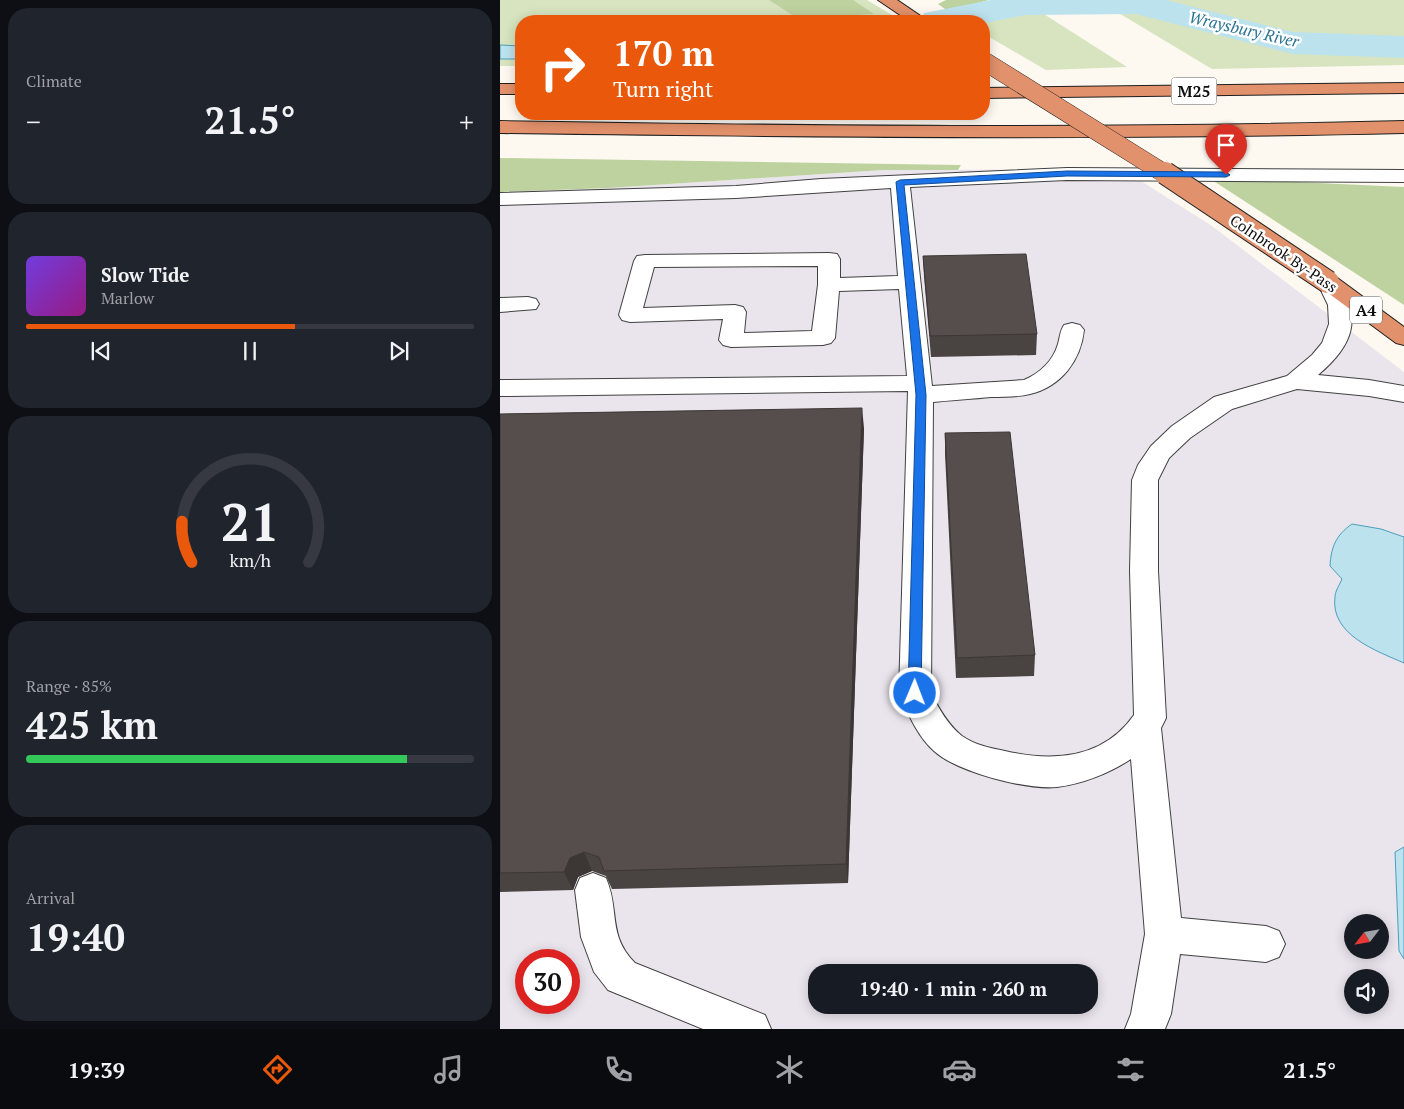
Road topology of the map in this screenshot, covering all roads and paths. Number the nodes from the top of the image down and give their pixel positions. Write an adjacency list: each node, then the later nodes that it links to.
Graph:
1 (886, 0): 2 (highway)
2 (910, 15)
3 (990, 64): 14 (highway, Colnbrook By-Pass / A4, bridge)
4 (1404, 88): 7 (highway, M25)
5 (500, 89): 6 (highway)
6 (515, 89)
7 (990, 93)
8 (500, 127): 9 (highway)
9 (1404, 127)
10 (1404, 176): 11 (street)
11 (900, 182): 12 (street); 13 (street)
12 (500, 200)
13 (910, 282): 15 (street); 22 (street)
14 (1328, 282): 19 (highway, Colnbrook By-Pass / A4); 20 (street)
15 (829, 285): 15 (street)
16 (528, 304): 17 (street)
17 (500, 305)
18 (1072, 330): 22 (street)
19 (1404, 338)
20 (1296, 381): 23 (street); 24 (street)
21 (500, 388): 22 (street)
22 (920, 389): 24 (street)
23 (1404, 394)
24 (1145, 727): 26 (street)
25 (593, 890): 28 (street)
26 (1164, 934): 27 (street); 29 (street)
27 (1266, 944)
28 (751, 1029)
29 (1145, 1029)

